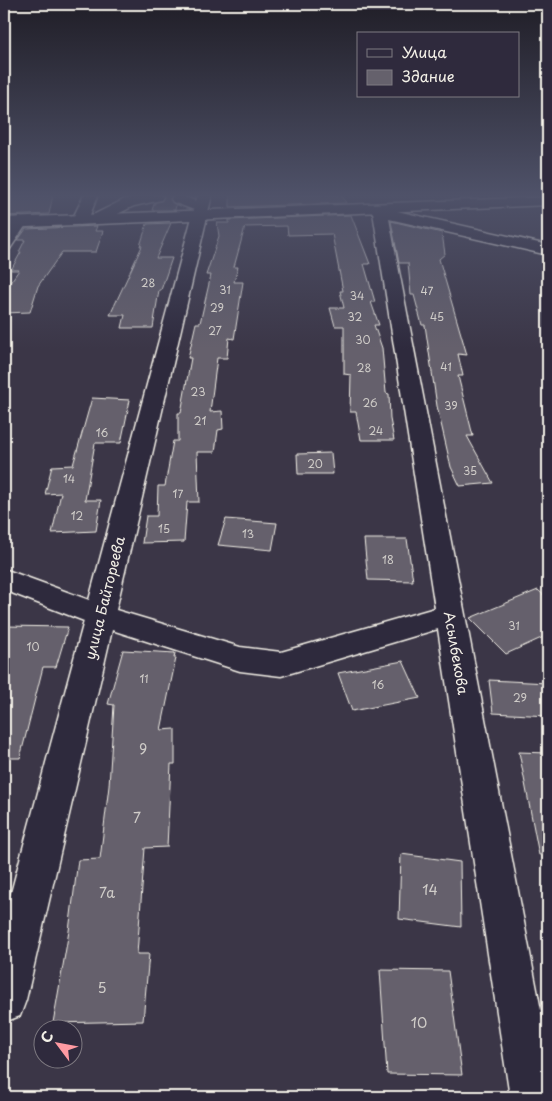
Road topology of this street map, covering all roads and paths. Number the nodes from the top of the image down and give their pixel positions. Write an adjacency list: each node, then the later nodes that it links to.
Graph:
1 (186, 246): 7 (street, улица Байтореева)
2 (392, 246): 6 (street, Асылбекова)
3 (535, 246): 4 (street)
4 (548, 250)
5 (4, 579): 7 (street)
6 (449, 615): 7 (street); 9 (street, Асылбекова)
7 (101, 616): 8 (street, улица Байтореева)
8 (4, 1000)
9 (534, 1097)

